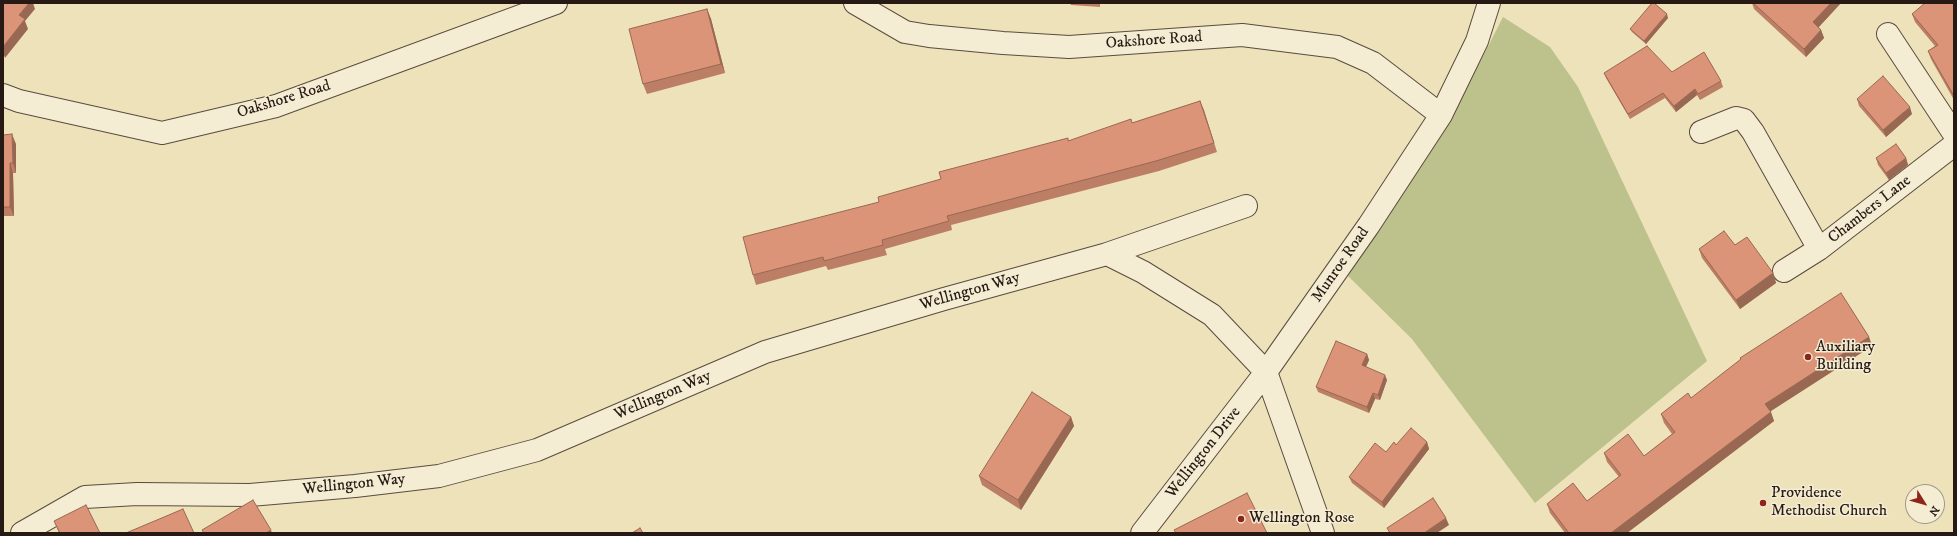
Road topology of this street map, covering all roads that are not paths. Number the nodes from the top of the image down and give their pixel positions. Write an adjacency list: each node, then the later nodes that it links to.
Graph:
1 (556, 3): 5 (street, Oakshore Road)
2 (855, 3): 6 (street, Oakshore Road)
3 (1488, 3): 6 (street, Munroe Road)
4 (1888, 34): 8 (street)
5 (3, 95)
6 (1441, 115): 14 (street, Munroe Road)
7 (1701, 132): 11 (street)
8 (1954, 134)
9 (1954, 145): 11 (street, Chambers Lane)
10 (1246, 206): 12 (street, Wellington Way)
11 (1819, 249): 13 (street, Chambers Lane)
12 (1107, 254): 14 (street); 15 (street, Wellington Way)
13 (1784, 271)
14 (1266, 372): 16 (street, Wellington Drive); 17 (street)
15 (22, 533)
16 (1142, 533)
17 (1323, 533)

